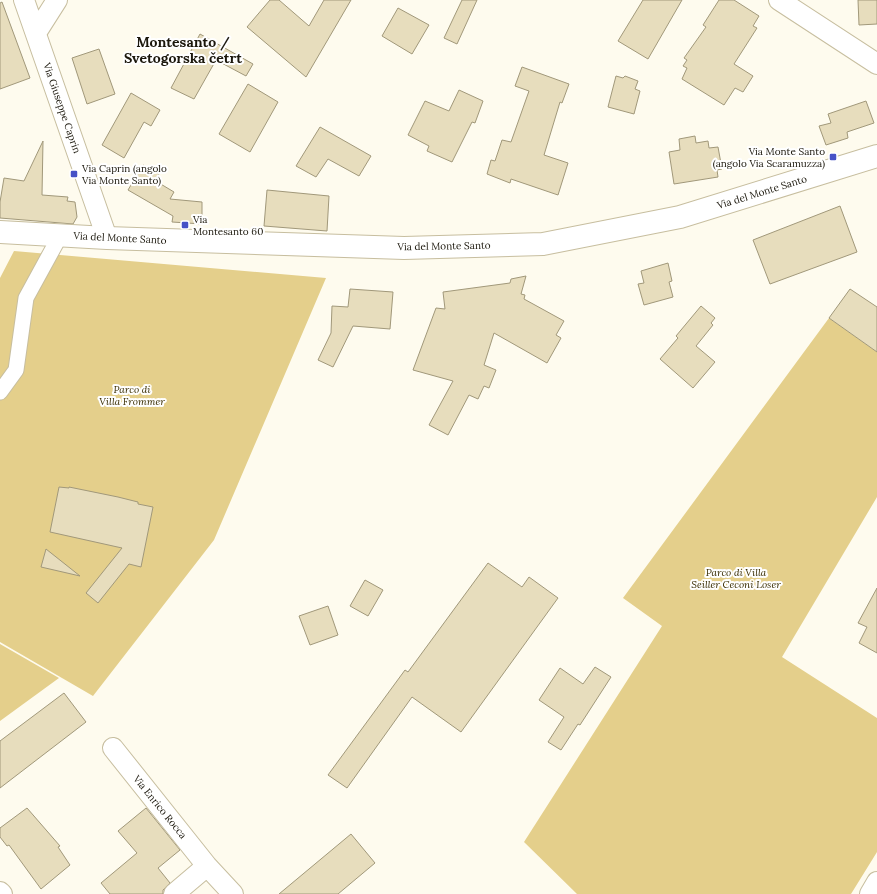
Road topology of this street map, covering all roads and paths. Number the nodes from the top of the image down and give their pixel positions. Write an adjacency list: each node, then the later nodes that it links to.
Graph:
1 (24, 0): 4 (street, Via Giuseppe Caprin)
2 (57, 0): 4 (street)
3 (780, 0): 5 (street)
4 (36, 33): 9 (street, Via Giuseppe Caprin)
5 (877, 64)
6 (877, 156): 9 (main road, Via del Monte Santo)
7 (0, 232): 8 (main road, Via del Monte Santo)
8 (61, 234): 9 (main road, Via del Monte Santo); 10 (street)
9 (107, 238)
10 (0, 392)
11 (113, 748): 12 (street, Via Enrico Rocca)
12 (207, 866): 14 (street); 15 (street, Via Enrico Rocca)
13 (877, 882): 16 (street)
14 (174, 894)
15 (233, 894)
16 (870, 894)

